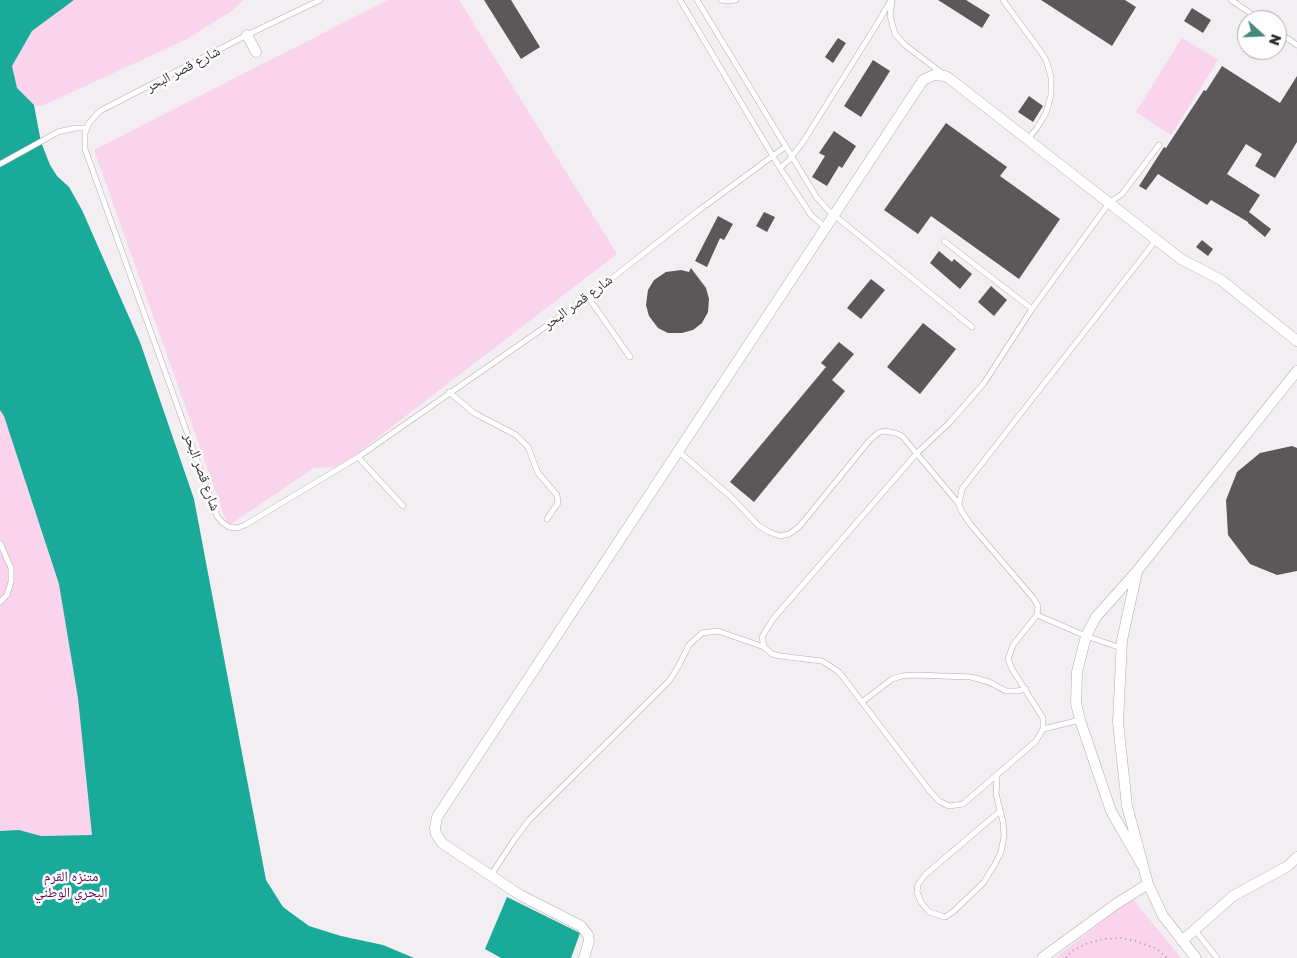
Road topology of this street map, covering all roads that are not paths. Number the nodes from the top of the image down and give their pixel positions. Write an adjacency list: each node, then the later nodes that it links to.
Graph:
1 (320, 0): 10 (lane, شارع قصر البحر)
2 (680, 0): 18 (lane)
3 (696, 0): 16 (lane)
4 (721, 0): 5 (lane)
5 (736, 0)
6 (891, 0): 12 (lane); 17 (lane)
7 (1003, 0): 14 (lane)
8 (1231, 0): 9 (lane)
9 (1246, 10)
10 (247, 35): 11 (street); 13 (lane, شارع قصر البحر)
11 (256, 52)
12 (945, 76): 14 (street); 22 (street)
13 (86, 128): 19 (lane); 35 (lane, شارع قصر البحر)
14 (1027, 140): 21 (street)
15 (1159, 145): 21 (lane)
16 (786, 147): 17 (lane); 18 (lane, شارع قصر البحر)
17 (792, 156): 20 (lane); 22 (lane)
18 (773, 157): 20 (lane); 26 (lane, شارع قصر البحر)
19 (0, 164)
20 (780, 168): 23 (lane)
21 (1109, 203): 24 (street); 27 (lane)
22 (834, 214): 23 (street); 28 (lane)
23 (825, 227): 33 (street)
24 (1156, 240): 29 (street); 36 (lane)
25 (944, 241): 27 (lane)
26 (588, 297): 30 (lane); 32 (lane, شارع قصر البحر)
27 (1032, 309): 34 (lane)
28 (972, 327)
29 (1297, 341)
30 (630, 357)
31 (1297, 371): 40 (street)
32 (449, 392): 35 (lane, شارع قصر البحر); 38 (lane)
33 (678, 451): 34 (lane); 54 (street)
34 (917, 453): 36 (lane); 44 (lane)
35 (358, 456): 37 (lane)
36 (959, 504): 42 (lane)
37 (403, 506)
38 (547, 519)
39 (0, 543): 41 (lane)
40 (1137, 571): 43 (street); 45 (street)
41 (0, 602)
42 (1037, 615): 43 (lane); 46 (lane)
43 (1086, 636): 45 (lane); 48 (street)
44 (764, 647): 47 (lane); 54 (lane)
45 (1122, 648): 53 (street)
46 (1026, 689): 47 (lane); 49 (lane)
47 (862, 702): 50 (lane)
48 (1080, 720): 49 (lane); 53 (street)
49 (1043, 729): 50 (lane)
50 (997, 775): 51 (lane)
51 (999, 812): 51 (lane)
52 (1297, 857): 56 (street)
53 (1142, 865): 55 (street)
54 (491, 875): 58 (street)
55 (1148, 884): 57 (street); 59 (street)
56 (1195, 930): 57 (street); 61 (lane)
57 (1182, 941): 60 (street)
58 (584, 958)
59 (1042, 958)
60 (1196, 958)
61 (1217, 958)

